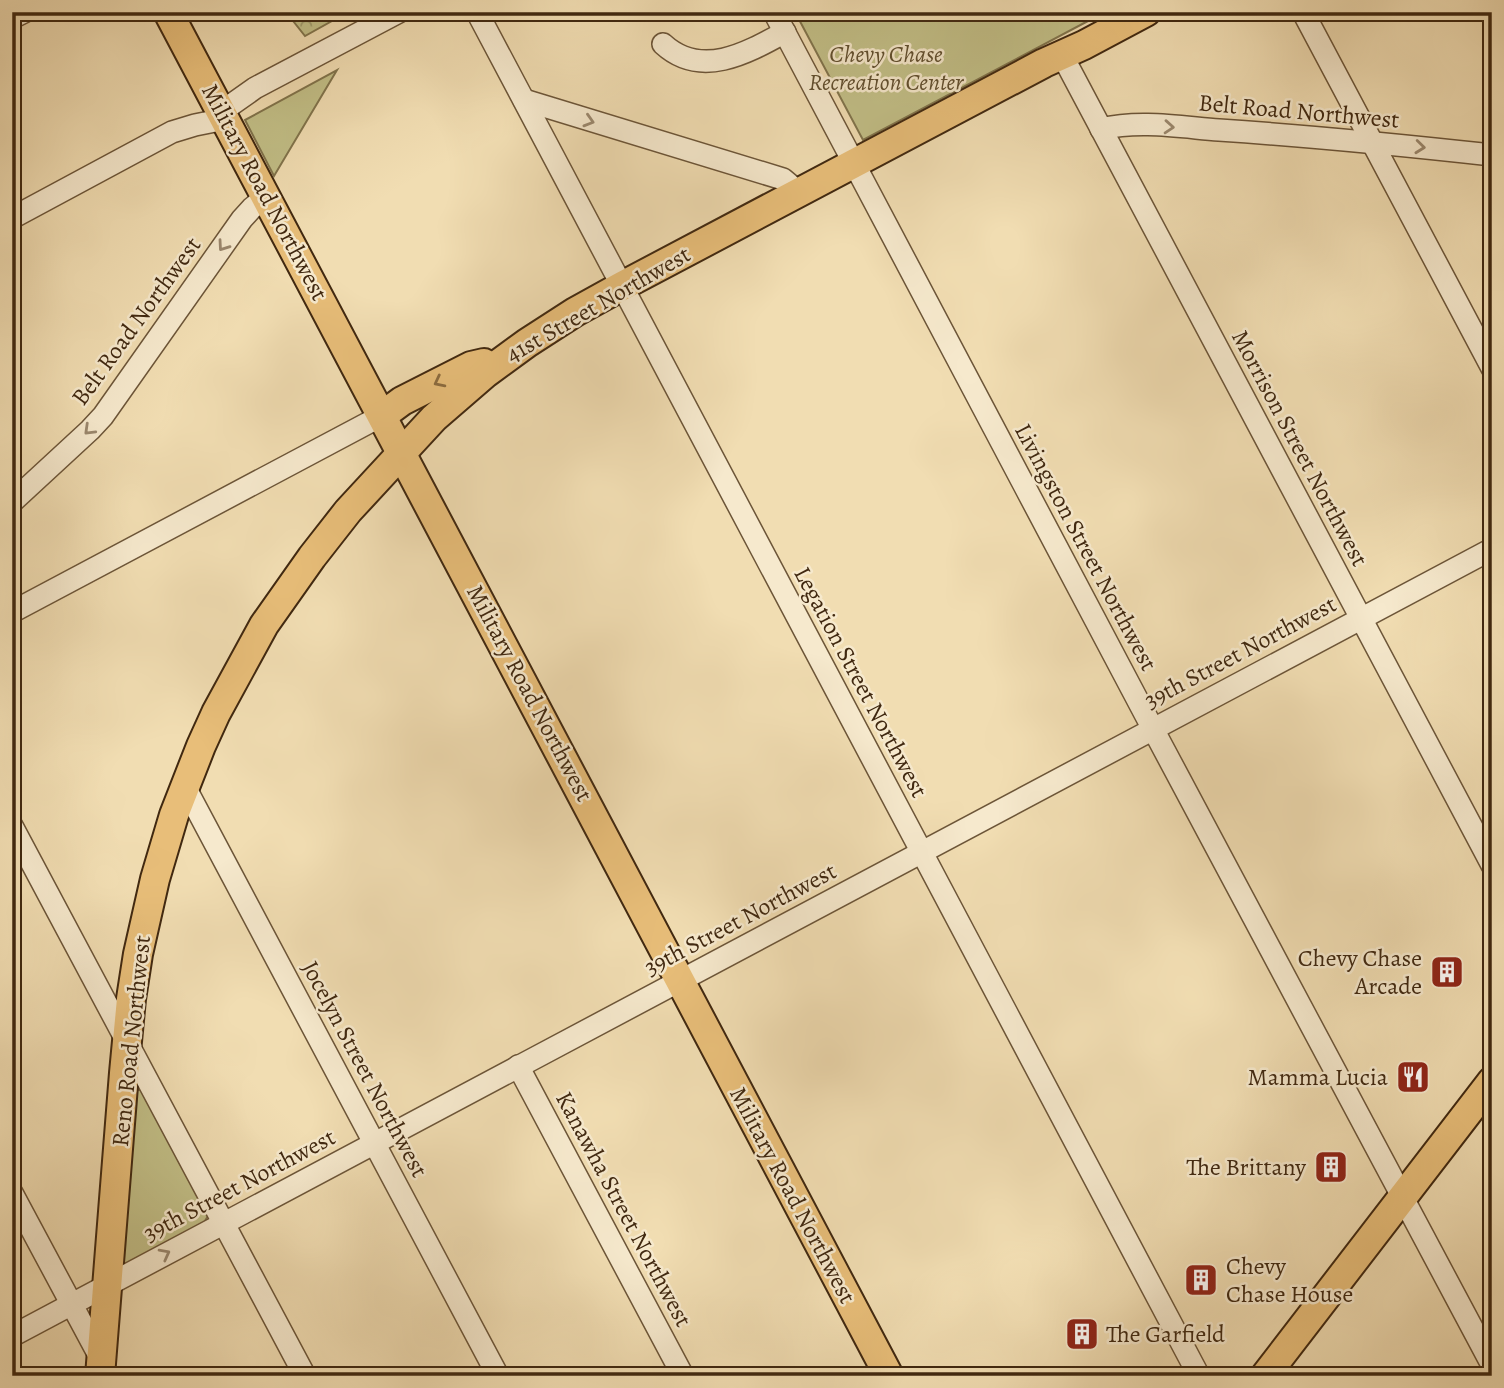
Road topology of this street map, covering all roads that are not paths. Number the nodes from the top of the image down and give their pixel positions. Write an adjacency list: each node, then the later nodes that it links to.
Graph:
1 (24, 12): 8 (street)
2 (168, 12): 13 (main road, Military Road Northwest)
3 (399, 12): 13 (street)
4 (477, 12): 12 (street, Legation Street Northwest)
5 (774, 12): 9 (street, Livingston Street Northwest)
6 (1146, 12): 11 (main road, 41st Street Northwest)
7 (1303, 12): 15 (street)
8 (12, 18)
9 (785, 32): 10 (street); 17 (street, Livingston Street Northwest)
10 (663, 44)
11 (1062, 55): 14 (street, Morrison Street Northwest); 17 (main road, 41st Street Northwest)
12 (523, 100): 18 (street, one-way to 18); 21 (street, Legation Street Northwest)
13 (219, 106): 19 (main road, Military Road Northwest); 20 (street)
14 (1101, 129): 15 (street, Belt Road Northwest, one-way to 15); 30 (street, Morrison Street Northwest)
15 (1372, 142): 16 (street, Belt Road Northwest, one-way to 16); 23 (street)
16 (1492, 155)
17 (855, 164): 18 (main road, 41st Street Northwest); 31 (street, Livingston Street Northwest)
18 (797, 194): 21 (main road, 41st Street Northwest)
19 (267, 196): 24 (main road, Military Road Northwest); 27 (street, Belt Road Northwest, one-way to 27)
20 (12, 218)
21 (622, 286): 22 (main road, 41st Street Northwest); 34 (street, Legation Street Northwest)
22 (501, 361): 24 (main road, 41st Street Northwest, one-way to 24); 25 (main road, Reno Road Northwest)
23 (1492, 368)
24 (383, 415): 25 (main road); 26 (main road, Military Road Northwest); 29 (street, 41st Street Northwest)
25 (426, 426): 26 (main road, Reno Road Northwest)
26 (403, 451): 32 (main road, Reno Road Northwest); 36 (main road, Military Road Northwest)
27 (12, 502)
28 (1492, 548): 30 (street, 39th Street Northwest)
29 (12, 612)
30 (1361, 618): 31 (street, 39th Street Northwest); 35 (street, Morrison Street Northwest)
31 (1153, 729): 34 (street, 39th Street Northwest); 42 (street, Livingston Street Northwest)
32 (185, 788): 37 (main road, Reno Road Northwest); 40 (street, Jocelyn Street Northwest)
33 (12, 826): 37 (street)
34 (921, 852): 36 (street, 39th Street Northwest); 53 (street, Legation Street Northwest)
35 (1492, 865)
36 (680, 981): 38 (street, 39th Street Northwest); 52 (main road, Military Road Northwest)
37 (127, 1043): 43 (street); 44 (main road, Reno Road Northwest)
38 (518, 1066): 40 (street, 39th Street Northwest); 51 (street, Kanawha Street Northwest)
39 (1492, 1081): 42 (main road)
40 (374, 1143): 43 (street, 39th Street Northwest); 50 (street, Jocelyn Street Northwest)
41 (12, 1193): 45 (street)
42 (1402, 1197): 47 (street, Livingston Street Northwest); 54 (main road)
43 (224, 1223): 44 (street, 39th Street Northwest, one-way to 43); 49 (street)
44 (107, 1284): 45 (street, 39th Street Northwest); 48 (main road, Reno Road Northwest)
45 (71, 1304): 46 (street, 39th Street Northwest); 48 (street)
46 (12, 1336)
47 (1492, 1365)
48 (103, 1370)
49 (305, 1376)
50 (498, 1376)
51 (683, 1376)
52 (889, 1376)
53 (1199, 1376)
54 (1265, 1376)

